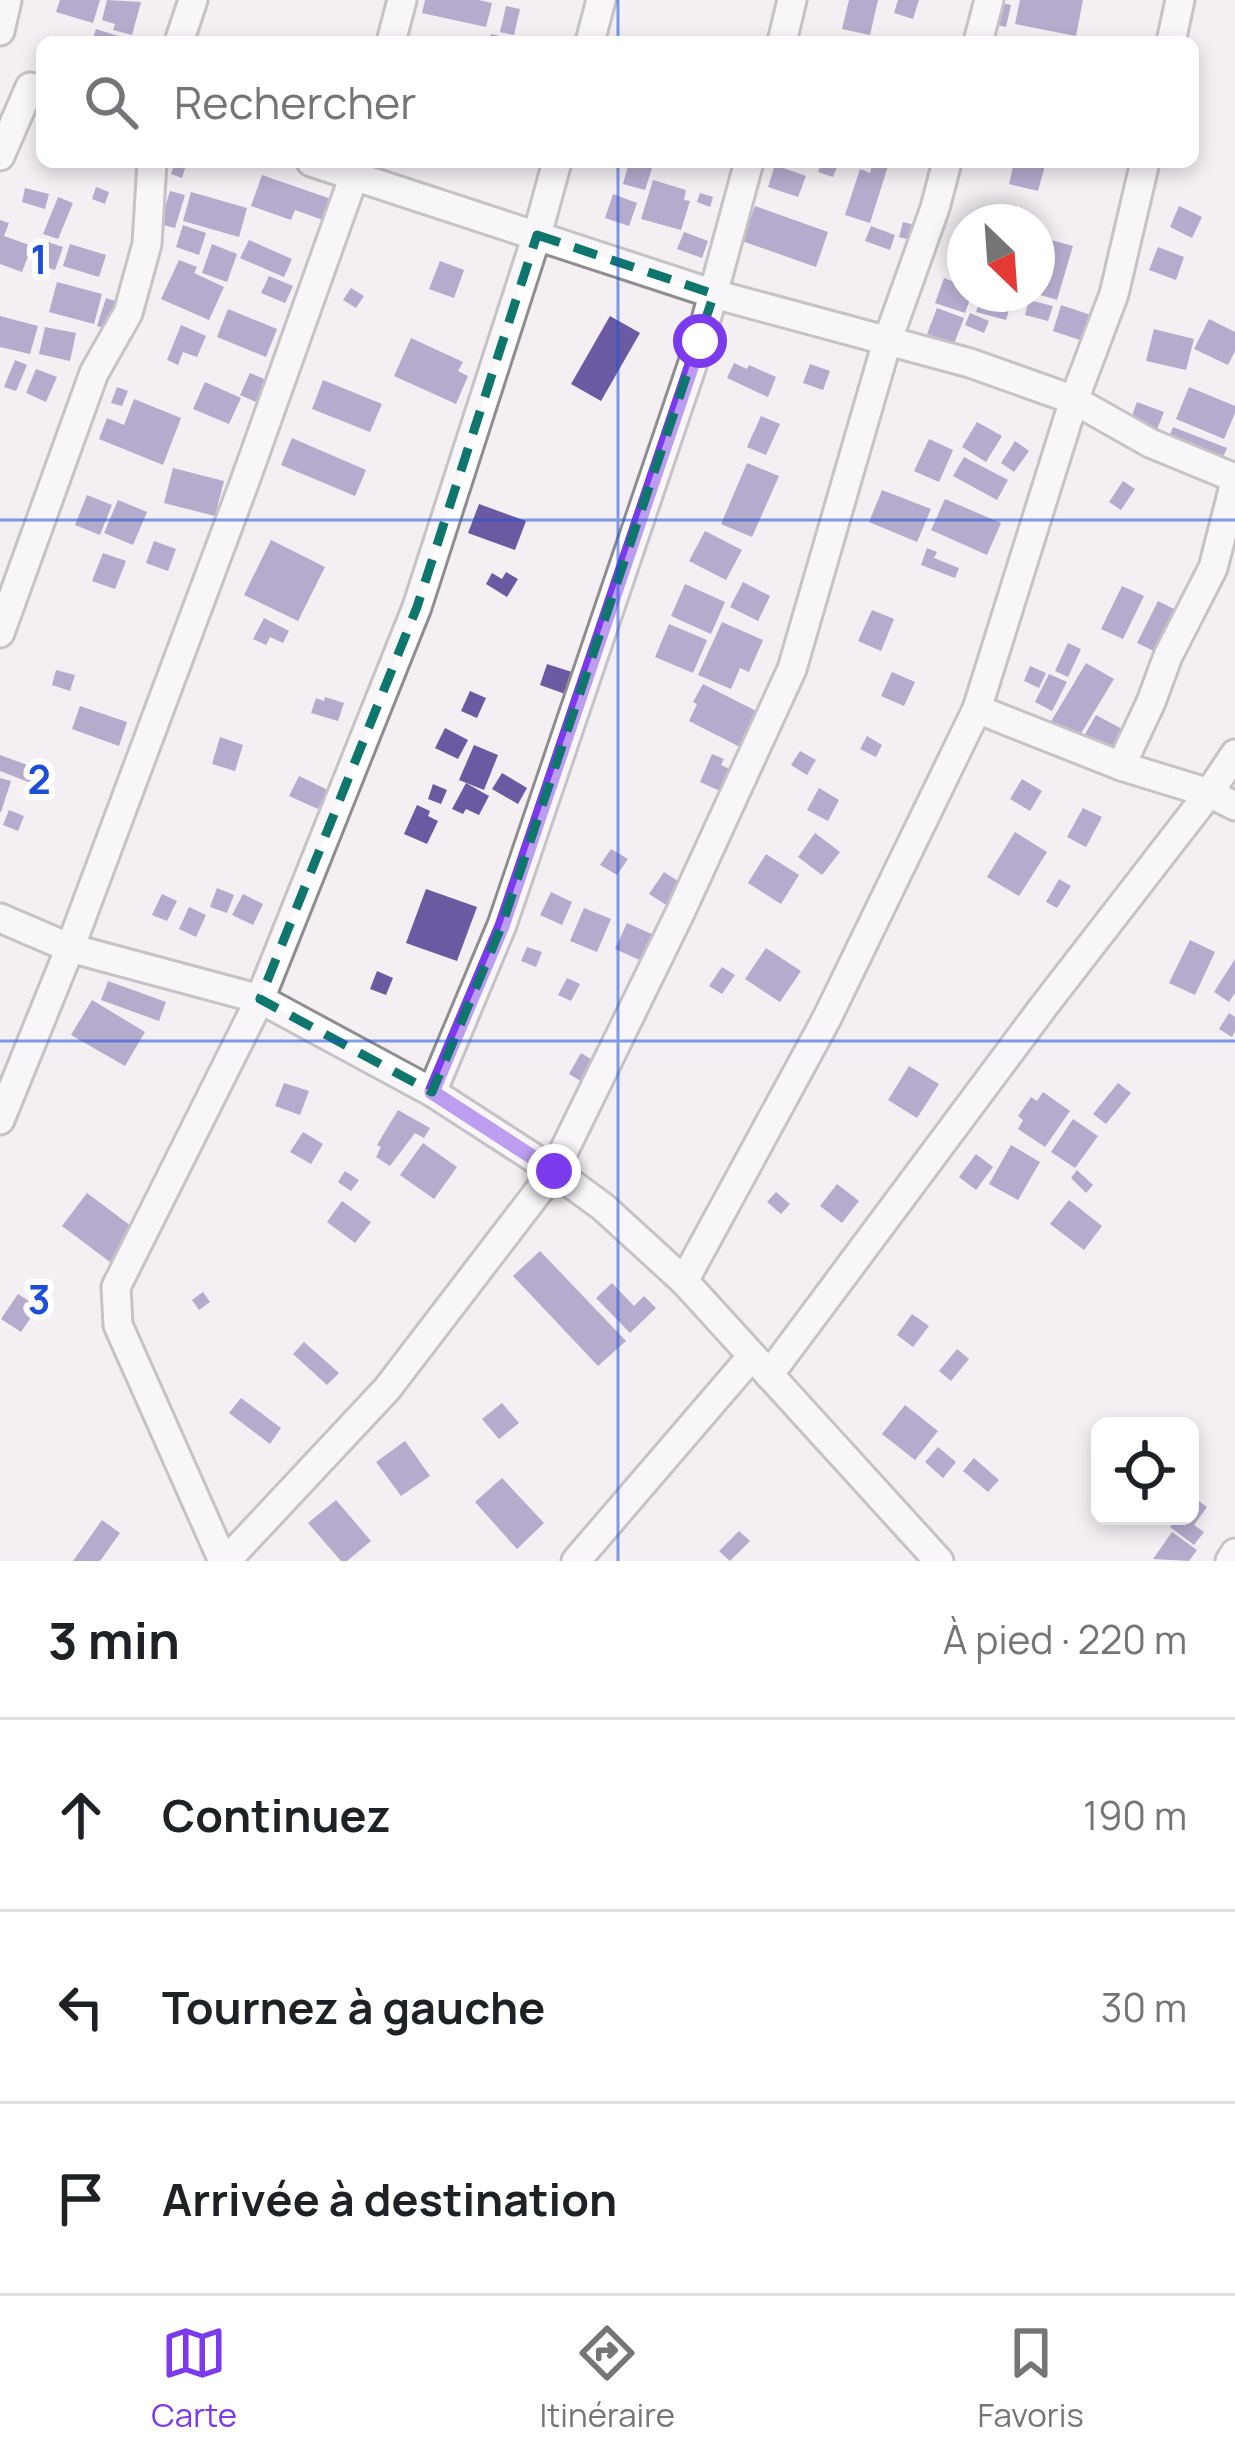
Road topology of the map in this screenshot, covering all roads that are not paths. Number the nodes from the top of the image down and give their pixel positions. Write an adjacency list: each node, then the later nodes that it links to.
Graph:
1 (7, 0): 8 (street)
2 (193, 0): 9 (street)
3 (402, 0): 10 (street)
4 (601, 0): 11 (street)
5 (793, 0): 12 (street)
6 (989, 0): 13 (street)
7 (1180, 0): 14 (street)
8 (0, 31)
9 (180, 36)
10 (393, 36)
11 (592, 36)
12 (784, 36)
13 (980, 36)
14 (1172, 36)
15 (0, 79): 16 (street)
16 (36, 88): 17 (street)
17 (0, 156)
18 (152, 168): 29 (street)
19 (555, 168): 24 (street)
20 (747, 168): 25 (street)
21 (944, 168): 26 (street)
22 (1143, 168): 27 (street)
23 (357, 170): 24 (street); 36 (street)
24 (537, 235): 25 (street); 37 (street)
25 (714, 294): 26 (street); 38 (street)
26 (886, 342): 27 (street); 40 (street)
27 (1074, 400): 28 (street); 30 (street)
28 (1235, 480): 32 (street)
29 (0, 633)
30 (977, 709): 32 (street); 41 (street)
31 (1235, 754): 33 (street)
32 (1121, 766): 33 (street)
33 (1210, 793): 34 (street); 42 (street)
34 (1235, 806)
35 (0, 918): 36 (street)
36 (70, 948): 37 (street); 39 (street)
37 (260, 999): 38 (street); 44 (street)
38 (432, 1092): 40 (street)
39 (0, 1120)
40 (554, 1171): 41 (street); 44 (street)
41 (684, 1281): 42 (street)
42 (761, 1365): 45 (street); 46 (street)
43 (1235, 1553): 47 (street)
44 (224, 1561)
45 (576, 1561)
46 (939, 1561)
47 (1230, 1561)

